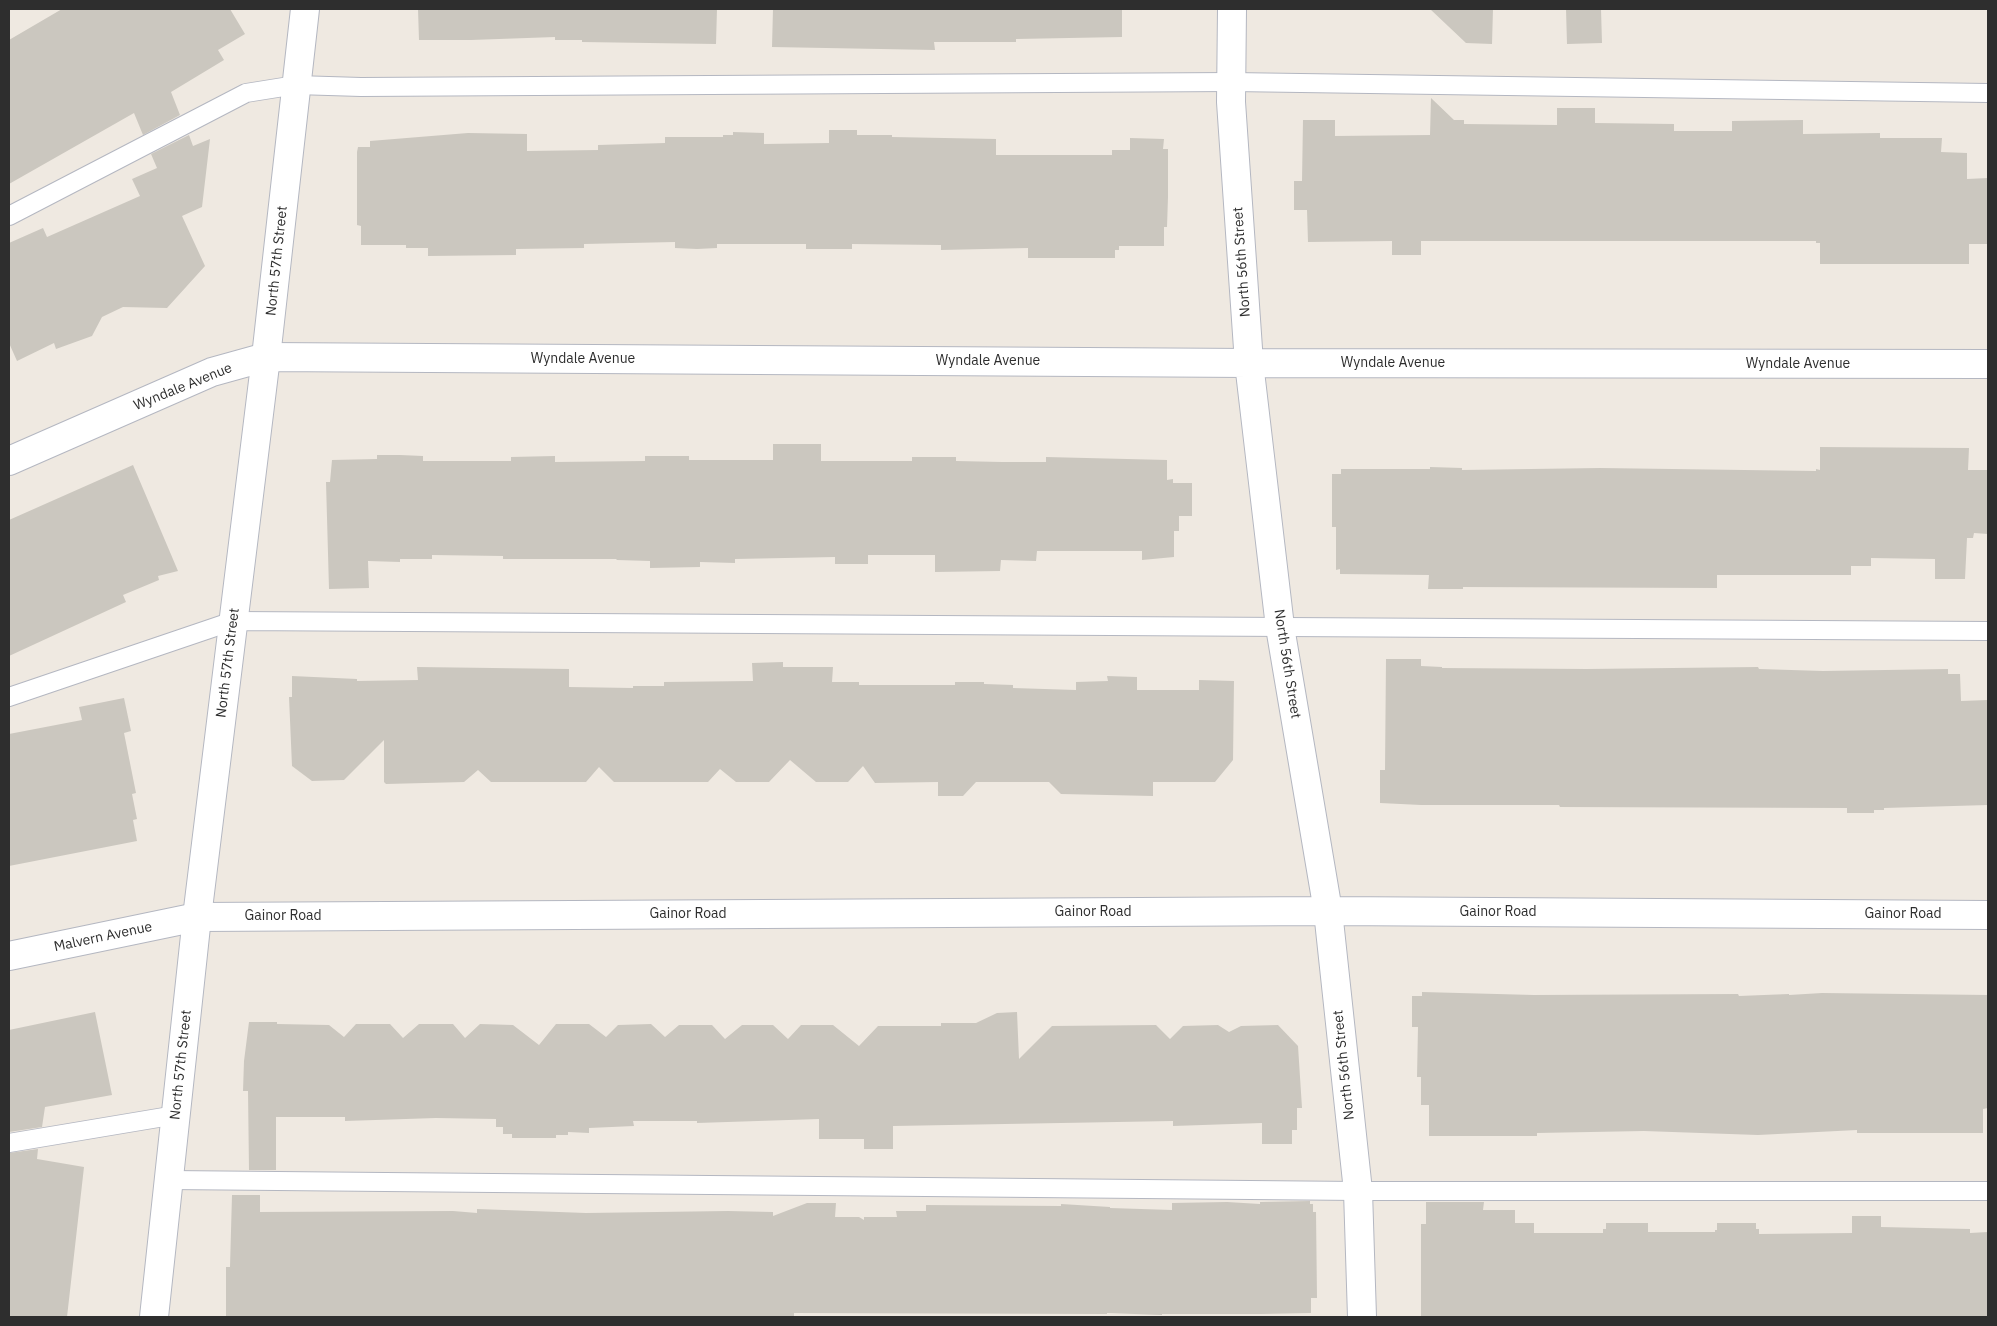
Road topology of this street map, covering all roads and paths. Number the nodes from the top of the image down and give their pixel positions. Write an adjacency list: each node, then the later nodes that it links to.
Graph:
1 (305, 9): 4 (street, North 57th Street)
2 (1232, 9): 3 (street, North 56th Street)
3 (1232, 82): 4 (lane); 5 (lane); 8 (street, North 56th Street)
4 (296, 85): 6 (lane); 7 (street, North 57th Street)
5 (1988, 93)
6 (9, 216)
7 (266, 357): 8 (street, Wyndale Avenue); 10 (street, Wyndale Avenue); 11 (street, North 57th Street)
8 (1249, 363): 9 (street, Wyndale Avenue); 12 (street, North 56th Street)
9 (1988, 364)
10 (9, 462)
11 (233, 621): 12 (lane); 14 (lane); 17 (street, North 57th Street)
12 (1280, 627): 13 (lane); 15 (street, North 56th Street)
13 (1988, 630)
14 (9, 698)
15 (1328, 911): 16 (street, Gainor Road); 17 (street, Gainor Road); 23 (street, North 56th Street)
16 (1988, 915)
17 (197, 917): 18 (street, Malvern Avenue); 19 (street, North 57th Street)
18 (9, 956)
19 (176, 1115): 20 (lane); 21 (street, North 57th Street)
20 (9, 1142)
21 (169, 1180): 23 (lane); 24 (street, North 57th Street)
22 (1988, 1190): 23 (lane)
23 (1358, 1191): 25 (street, North 56th Street)
24 (154, 1317)
25 (1362, 1317)

